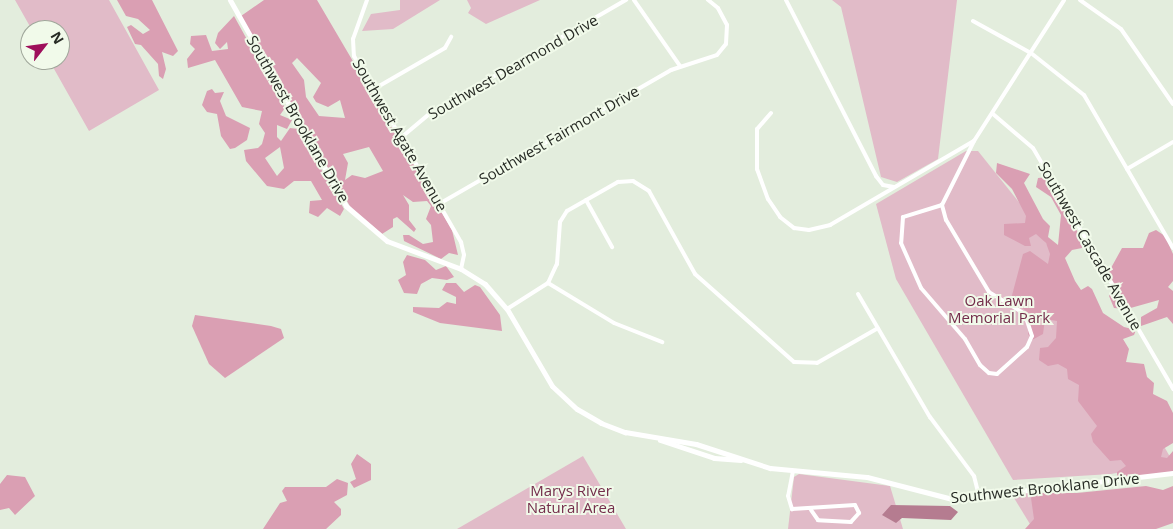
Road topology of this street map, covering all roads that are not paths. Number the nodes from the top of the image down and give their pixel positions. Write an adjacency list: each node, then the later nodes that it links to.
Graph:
1 (230, 0): 27 (street, Southwest Brooklane Drive)
2 (367, 0): 13 (street, Southwest Agate Avenue)
3 (626, 0): 17 (street, Southwest Dearmond Drive)
4 (634, 0): 12 (street)
5 (708, 0): 12 (street, Southwest Fairmont Drive)
6 (786, 0): 21 (street)
7 (1064, 0): 11 (street)
8 (1080, 0): 14 (street)
9 (973, 21): 11 (street)
10 (451, 37): 13 (street)
11 (1031, 53): 16 (street); 20 (street)
12 (680, 66): 23 (street, Southwest Fairmont Drive)
13 (374, 89): 17 (street, Southwest Agate Avenue)
14 (1173, 104)
15 (771, 113): 21 (street)
16 (994, 114): 18 (street); 33 (street, Southwest Cascade Avenue)
17 (403, 136): 23 (street, Southwest Agate Avenue)
18 (974, 141): 21 (street); 24 (street)
19 (1173, 142): 20 (street)
20 (1127, 169): 26 (street)
21 (896, 187)
22 (586, 200): 25 (street); 28 (street); 31 (street)
23 (439, 204): 27 (street, Southwest Agate Avenue)
24 (942, 205): 24 (street)
25 (612, 247)
26 (1173, 248)
27 (461, 269): 30 (street, Southwest Brooklane Drive)
28 (548, 283): 30 (street); 32 (street)
29 (858, 294): 31 (street)
30 (507, 309): 34 (street, Southwest Brooklane Drive)
31 (878, 328): 38 (street)
32 (662, 342)
33 (1173, 389)
34 (650, 436): 35 (street, Southwest Brooklane Drive); 35 (street, Southwest Brooklane Drive)
35 (742, 460): 36 (street, Southwest Brooklane Drive)
36 (793, 471): 38 (street, Southwest Brooklane Drive); 39 (street)
37 (1173, 473): 38 (street, Southwest Brooklane Drive)
38 (979, 496)
39 (811, 510): 39 (street)

